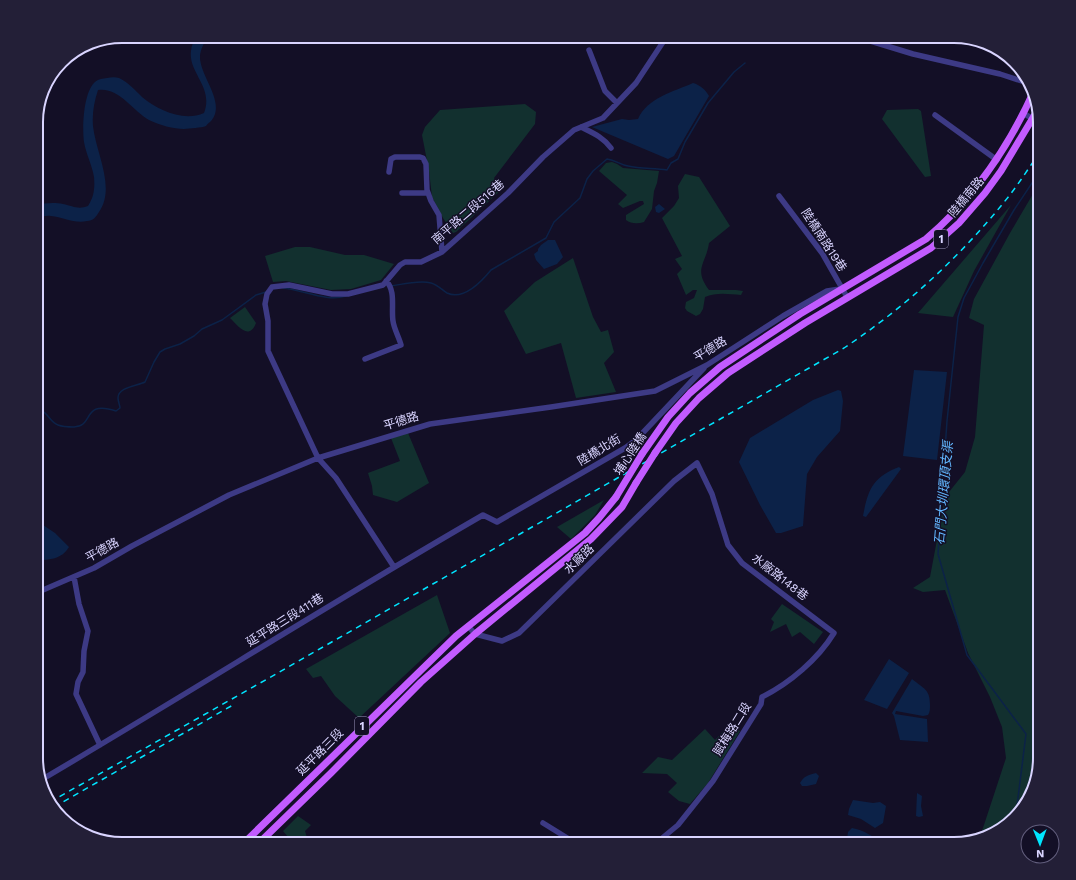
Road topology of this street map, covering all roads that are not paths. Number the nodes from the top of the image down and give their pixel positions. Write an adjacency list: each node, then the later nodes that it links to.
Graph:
1 (662, 43): 6 (street, 南平路二段516巷)
2 (877, 43): 4 (street)
3 (589, 50): 6 (street)
4 (1022, 81)
5 (1030, 100): 7 (main road, 陸橋南路 / 1)
6 (617, 103): 12 (street, 南平路二段516巷)
7 (1025, 111): 8 (street); 10 (street); 14 (main road, 陸橋南路 / 1)
8 (1032, 112)
9 (935, 115): 14 (street)
10 (1033, 118)
11 (1033, 125): 22 (main road, 陸橋南路 / 1)
12 (581, 127): 13 (street); 19 (street, 南平路二段516巷)
13 (611, 148)
14 (997, 160): 21 (main road, 陸橋南路 / 1)
15 (389, 172): 17 (street)
16 (402, 193): 17 (street)
17 (428, 193): 19 (street)
18 (779, 196): 21 (street, 陸橋南路19巷)
19 (442, 252): 20 (street, 南平路二段516巷)
20 (387, 282): 26 (street); 28 (street, 南平路二段516巷)
21 (842, 289): 22 (street, 陸橋南路19巷); 23 (main road, 陸橋南路 / 1); 24 (street, 陸橋南路)
22 (847, 297): 25 (main road, 陸橋南路 / 1)
23 (800, 314): 34 (main road, 埔心陸橋 / 1, bridge)
24 (783, 316): 27 (street, 平德路)
25 (805, 323): 35 (main road, 埔心陸橋 / 1, bridge)
26 (365, 360)
27 (707, 365): 28 (street, 平德路); 30 (street, 陸橋北街)
28 (318, 458): 31 (street, 南平路二段516巷); 32 (street, 平德路)
29 (697, 462): 37 (street, 水廠路148巷); 38 (street, 水廠路)
30 (483, 515): 31 (street, 延平路三段411巷)
31 (394, 567): 39 (street, 延平路三段411巷)
32 (74, 577): 33 (street, 平德路); 39 (street)
33 (43, 590)
34 (485, 612): 36 (main road, 延平路三段 / 1)
35 (491, 621): 38 (main road, 延平路三段 / 1)
36 (468, 626): 38 (street); 40 (main road, 延平路三段 / 1)
37 (834, 633): 49 (street, 賦梅路二段)
38 (475, 634): 41 (main road, 延平路三段 / 1)
39 (100, 745): 42 (street, 延平路三段411巷)
40 (323, 765): 41 (main road); 44 (main road, 延平路三段 / 1)
41 (331, 773): 45 (main road, 延平路三段 / 1)
42 (46, 777)
43 (543, 823): 48 (street)
44 (262, 825): 45 (main road); 46 (main road, 延平路三段 / 1)
45 (269, 833): 47 (main road, 延平路三段 / 1)
46 (250, 837)
47 (265, 837)
48 (566, 837)
49 (663, 837)

